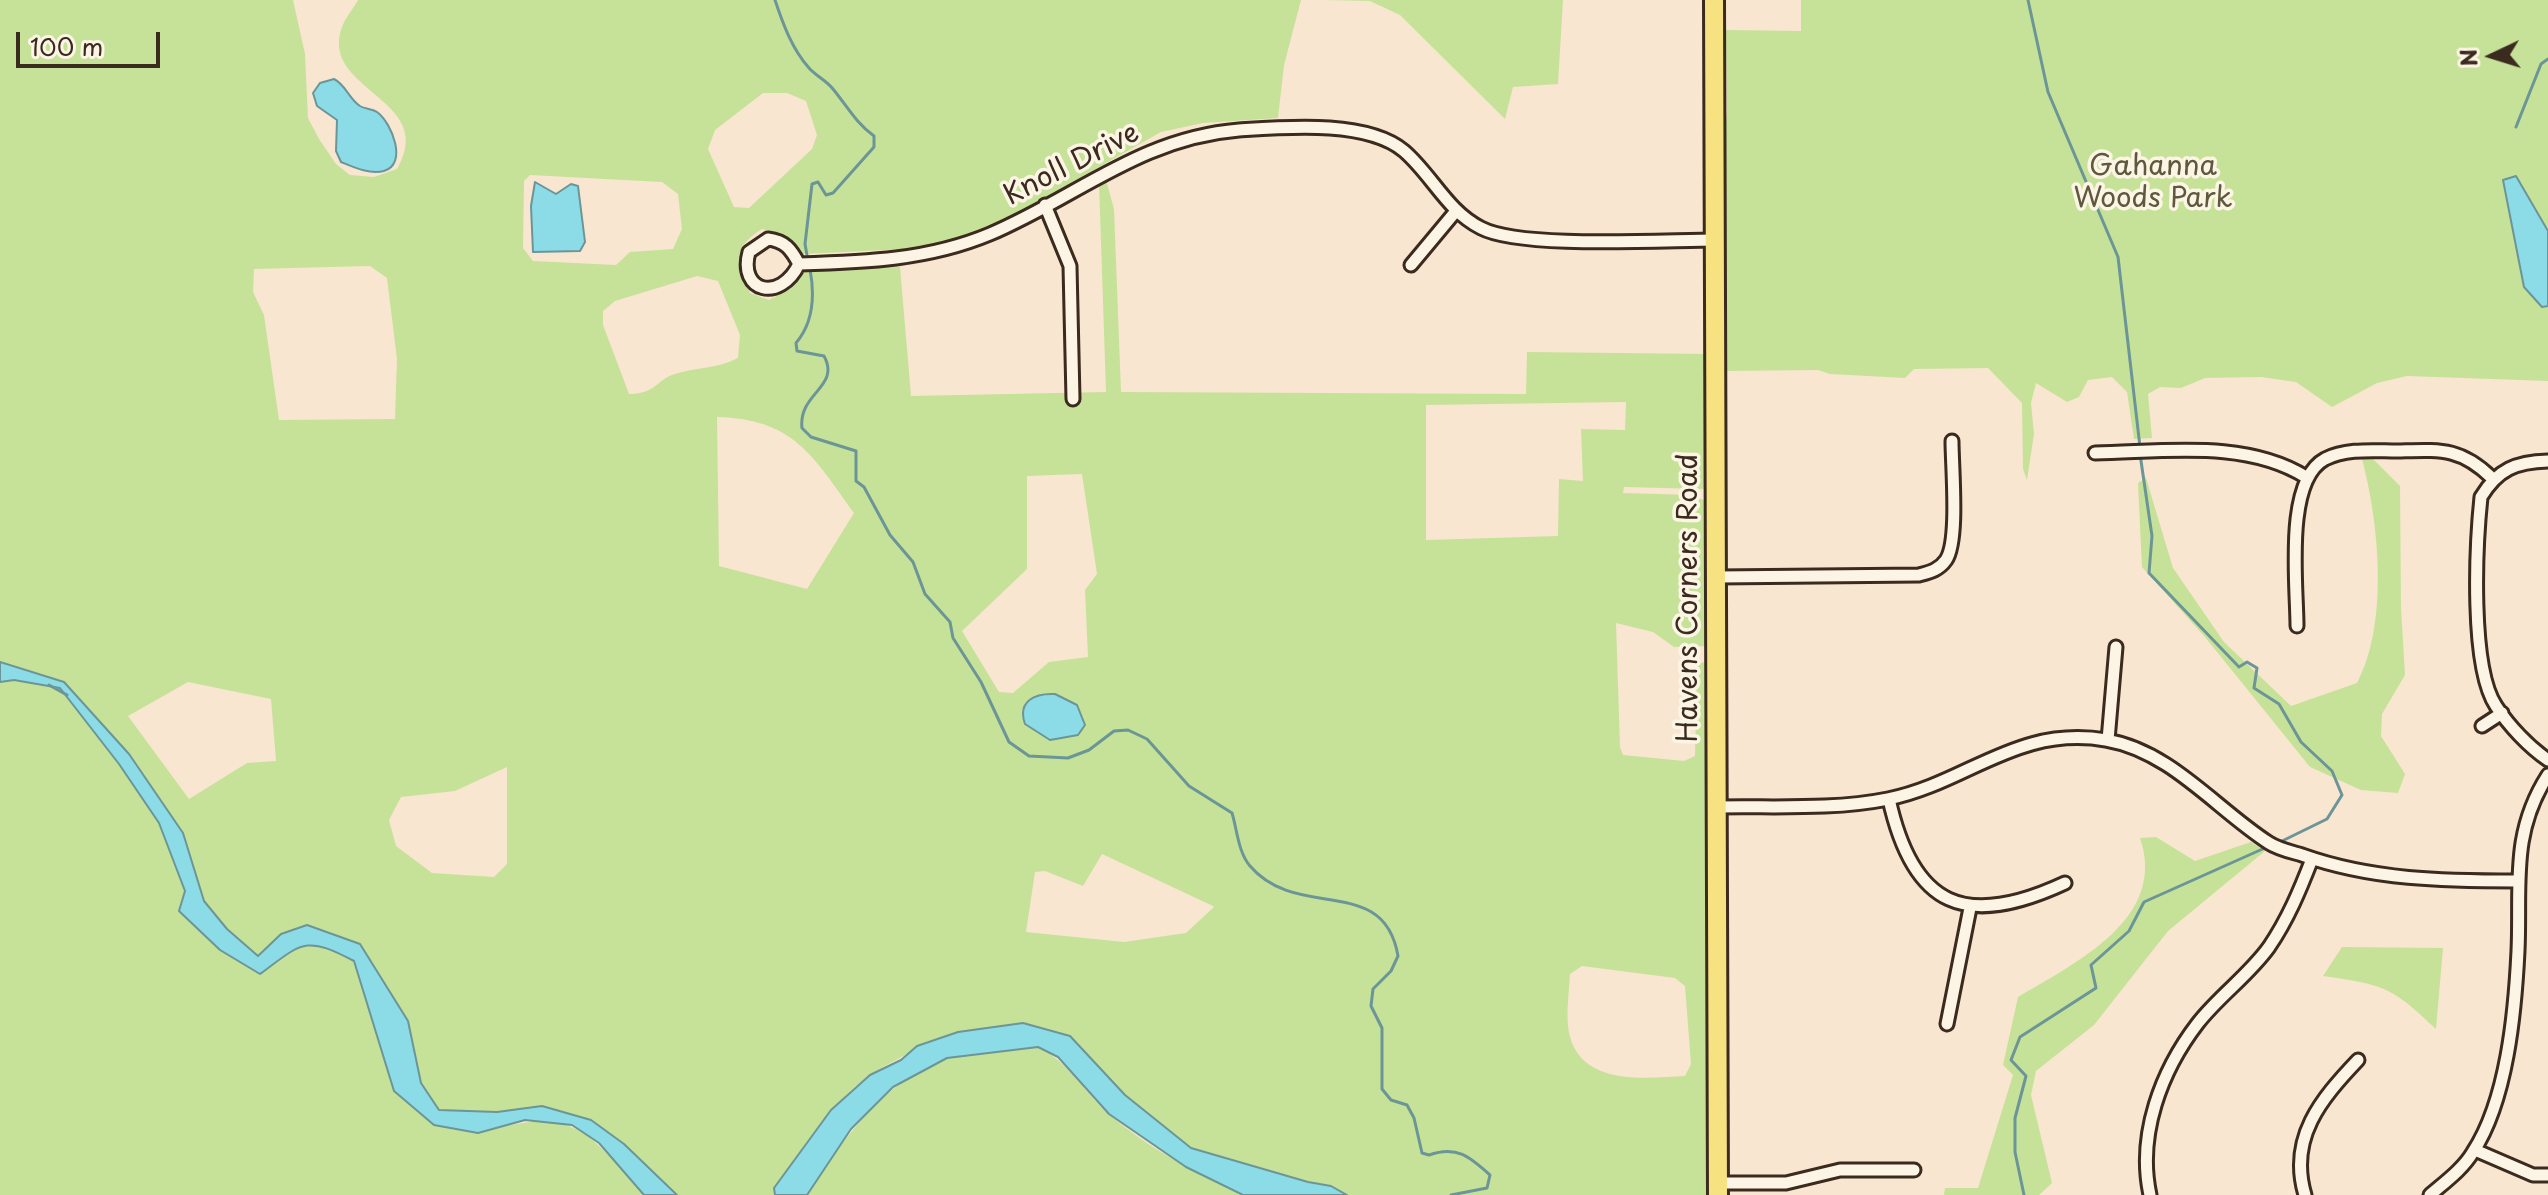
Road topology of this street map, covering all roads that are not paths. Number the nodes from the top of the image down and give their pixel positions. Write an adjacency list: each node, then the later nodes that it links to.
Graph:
1 (1714, 0): 4 (main road, Havens Corners Road)
2 (1045, 205): 3 (street, Knoll Drive); 5 (street, Knoll Drive); 7 (street)
3 (1456, 211): 4 (street, Knoll Drive); 6 (street)
4 (1716, 240): 13 (main road, Havens Corners Road)
5 (799, 264): 5 (street)
6 (1411, 265)
7 (1073, 399)
8 (1952, 441): 13 (street)
9 (2095, 453): 11 (street)
10 (2548, 461): 12 (street)
11 (2306, 477): 12 (street); 14 (street)
12 (2492, 478): 16 (street)
13 (1718, 577): 22 (main road, Havens Corners Road)
14 (2297, 626)
15 (2116, 647): 18 (street)
16 (2502, 713): 17 (street); 19 (street)
17 (2482, 726)
18 (2108, 740): 21 (street); 23 (street)
19 (2548, 760)
20 (2548, 775): 24 (street)
21 (1889, 799): 22 (street); 26 (street)
22 (1718, 807): 32 (main road, Havens Corners Road)
23 (2312, 859): 24 (street); 33 (street)
24 (2517, 881): 29 (street)
25 (2065, 883): 26 (street)
26 (1970, 908): 27 (street)
27 (1947, 1024)
28 (2358, 1060): 34 (street)
29 (2475, 1150): 31 (street); 35 (street)
30 (1914, 1170): 32 (street)
31 (2548, 1175)
32 (1718, 1189)
33 (2150, 1195)
34 (2305, 1195)
35 (2430, 1195)

